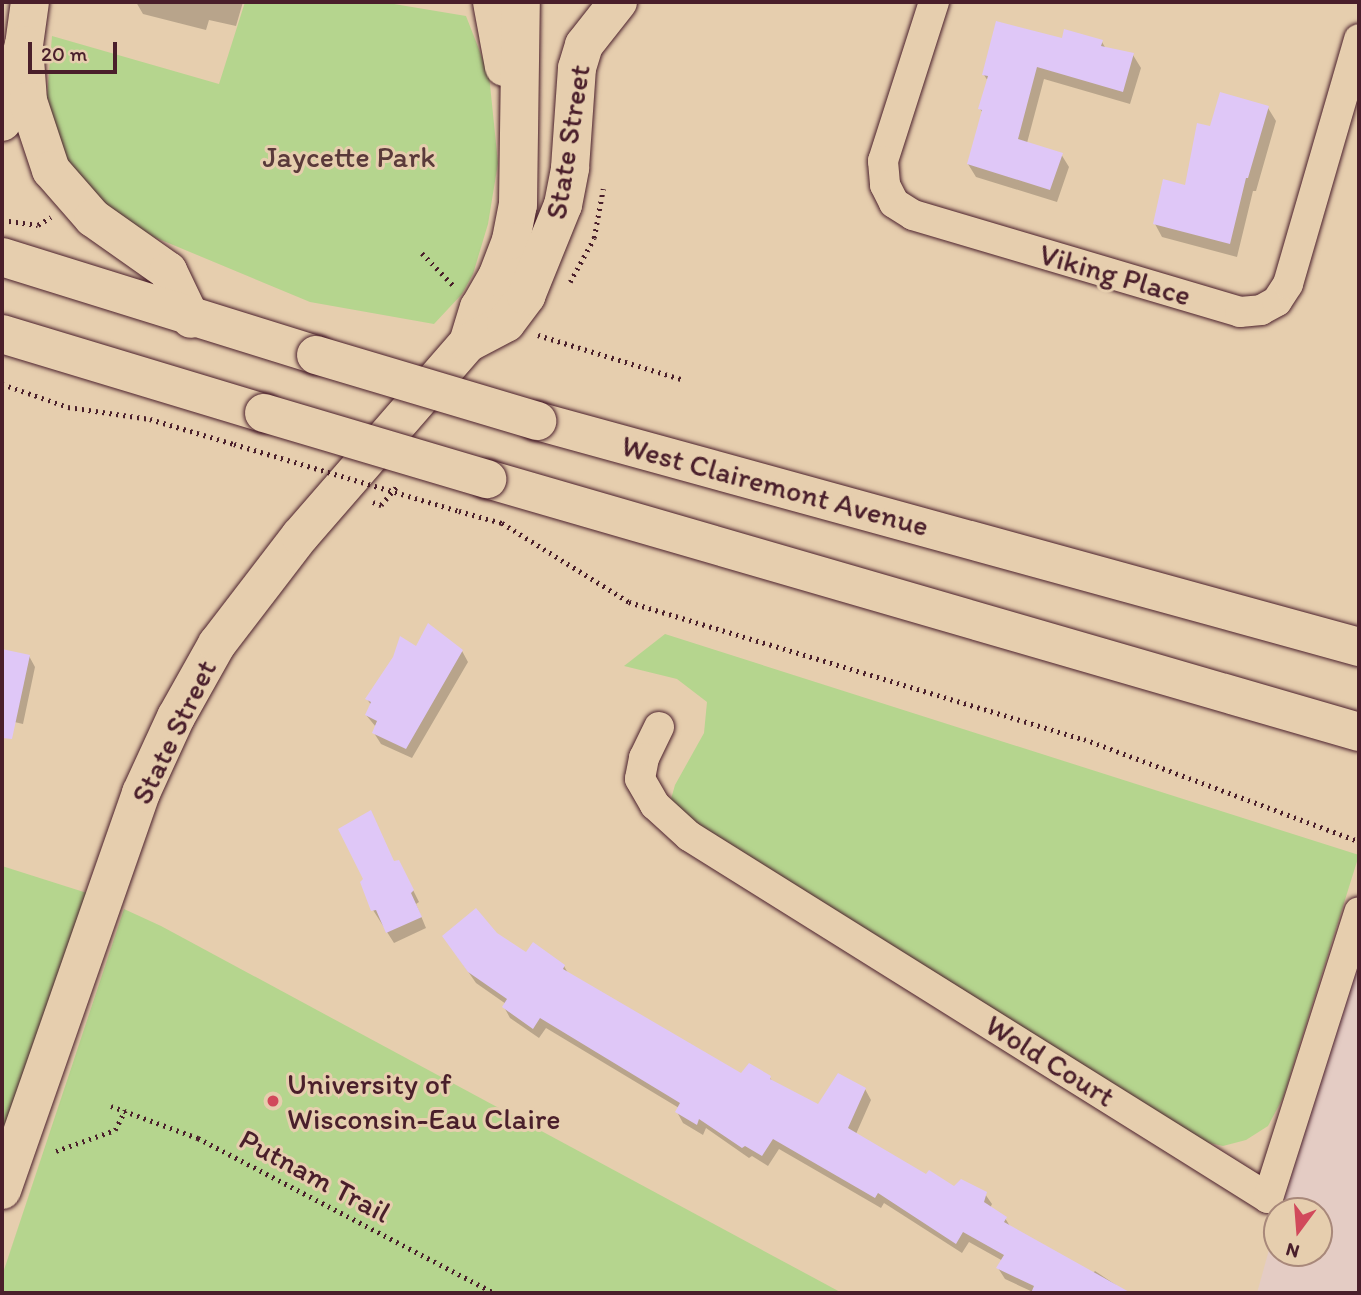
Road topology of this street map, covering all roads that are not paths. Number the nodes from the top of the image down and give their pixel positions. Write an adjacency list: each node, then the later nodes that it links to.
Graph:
1 (30, 2): 7 (main road)
2 (492, 2): 9 (main road)
3 (521, 2): 9 (main road, State Street)
4 (618, 2): 13 (main road, State Street)
5 (934, 2): 6 (street, Viking Place)
6 (1359, 39)
7 (24, 45): 8 (main road); 11 (main road)
8 (2, 122)
9 (518, 141): 13 (main road, State Street)
10 (2, 257): 11 (main road, West Clairemont Avenue)
11 (191, 319): 14 (main road, West Clairemont Avenue, bridge)
12 (2, 334): 16 (main road, bridge)
13 (468, 343): 18 (main road, State Street)
14 (1359, 647)
15 (659, 727): 17 (street, Wold Court)
16 (1359, 732)
17 (1359, 912)
18 (2, 1190)

